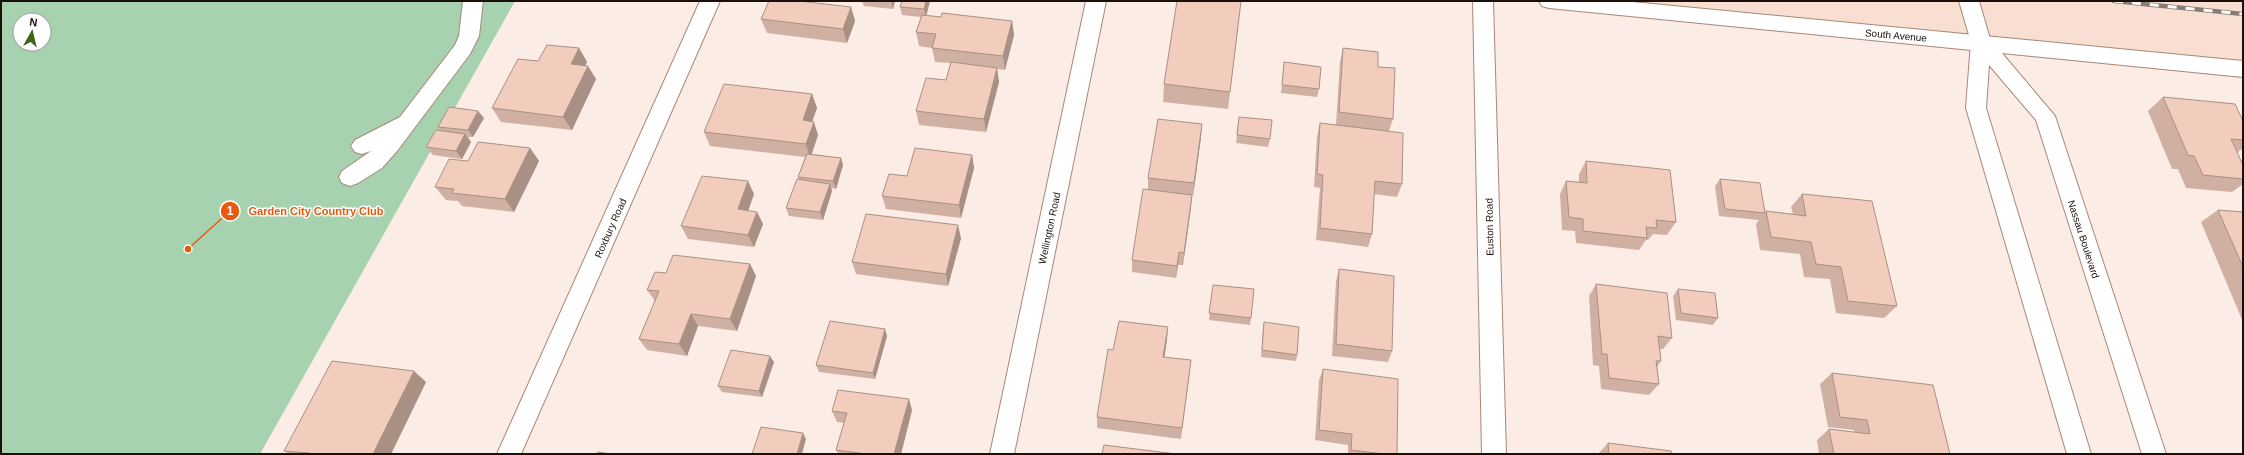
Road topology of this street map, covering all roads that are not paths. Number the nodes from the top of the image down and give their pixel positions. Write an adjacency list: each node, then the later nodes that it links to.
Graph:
1 (473, 1): 9 (street)
2 (710, 1): 12 (street, Roxbury Road)
3 (1096, 1): 13 (street, Wellington Road)
4 (1483, 1): 14 (street, Euston Road)
5 (1549, 1): 7 (street, South Avenue)
6 (1969, 1): 7 (street, Nassau Boulevard)
7 (1981, 42): 8 (street, South Avenue); 15 (street, Nassau Boulevard); 16 (street, Nassau Boulevard)
8 (2243, 69)
9 (412, 116): 10 (street); 11 (street)
10 (362, 146)
11 (350, 177)
12 (510, 454)
13 (1002, 454)
14 (1494, 454)
15 (2080, 454)
16 (2154, 454)

